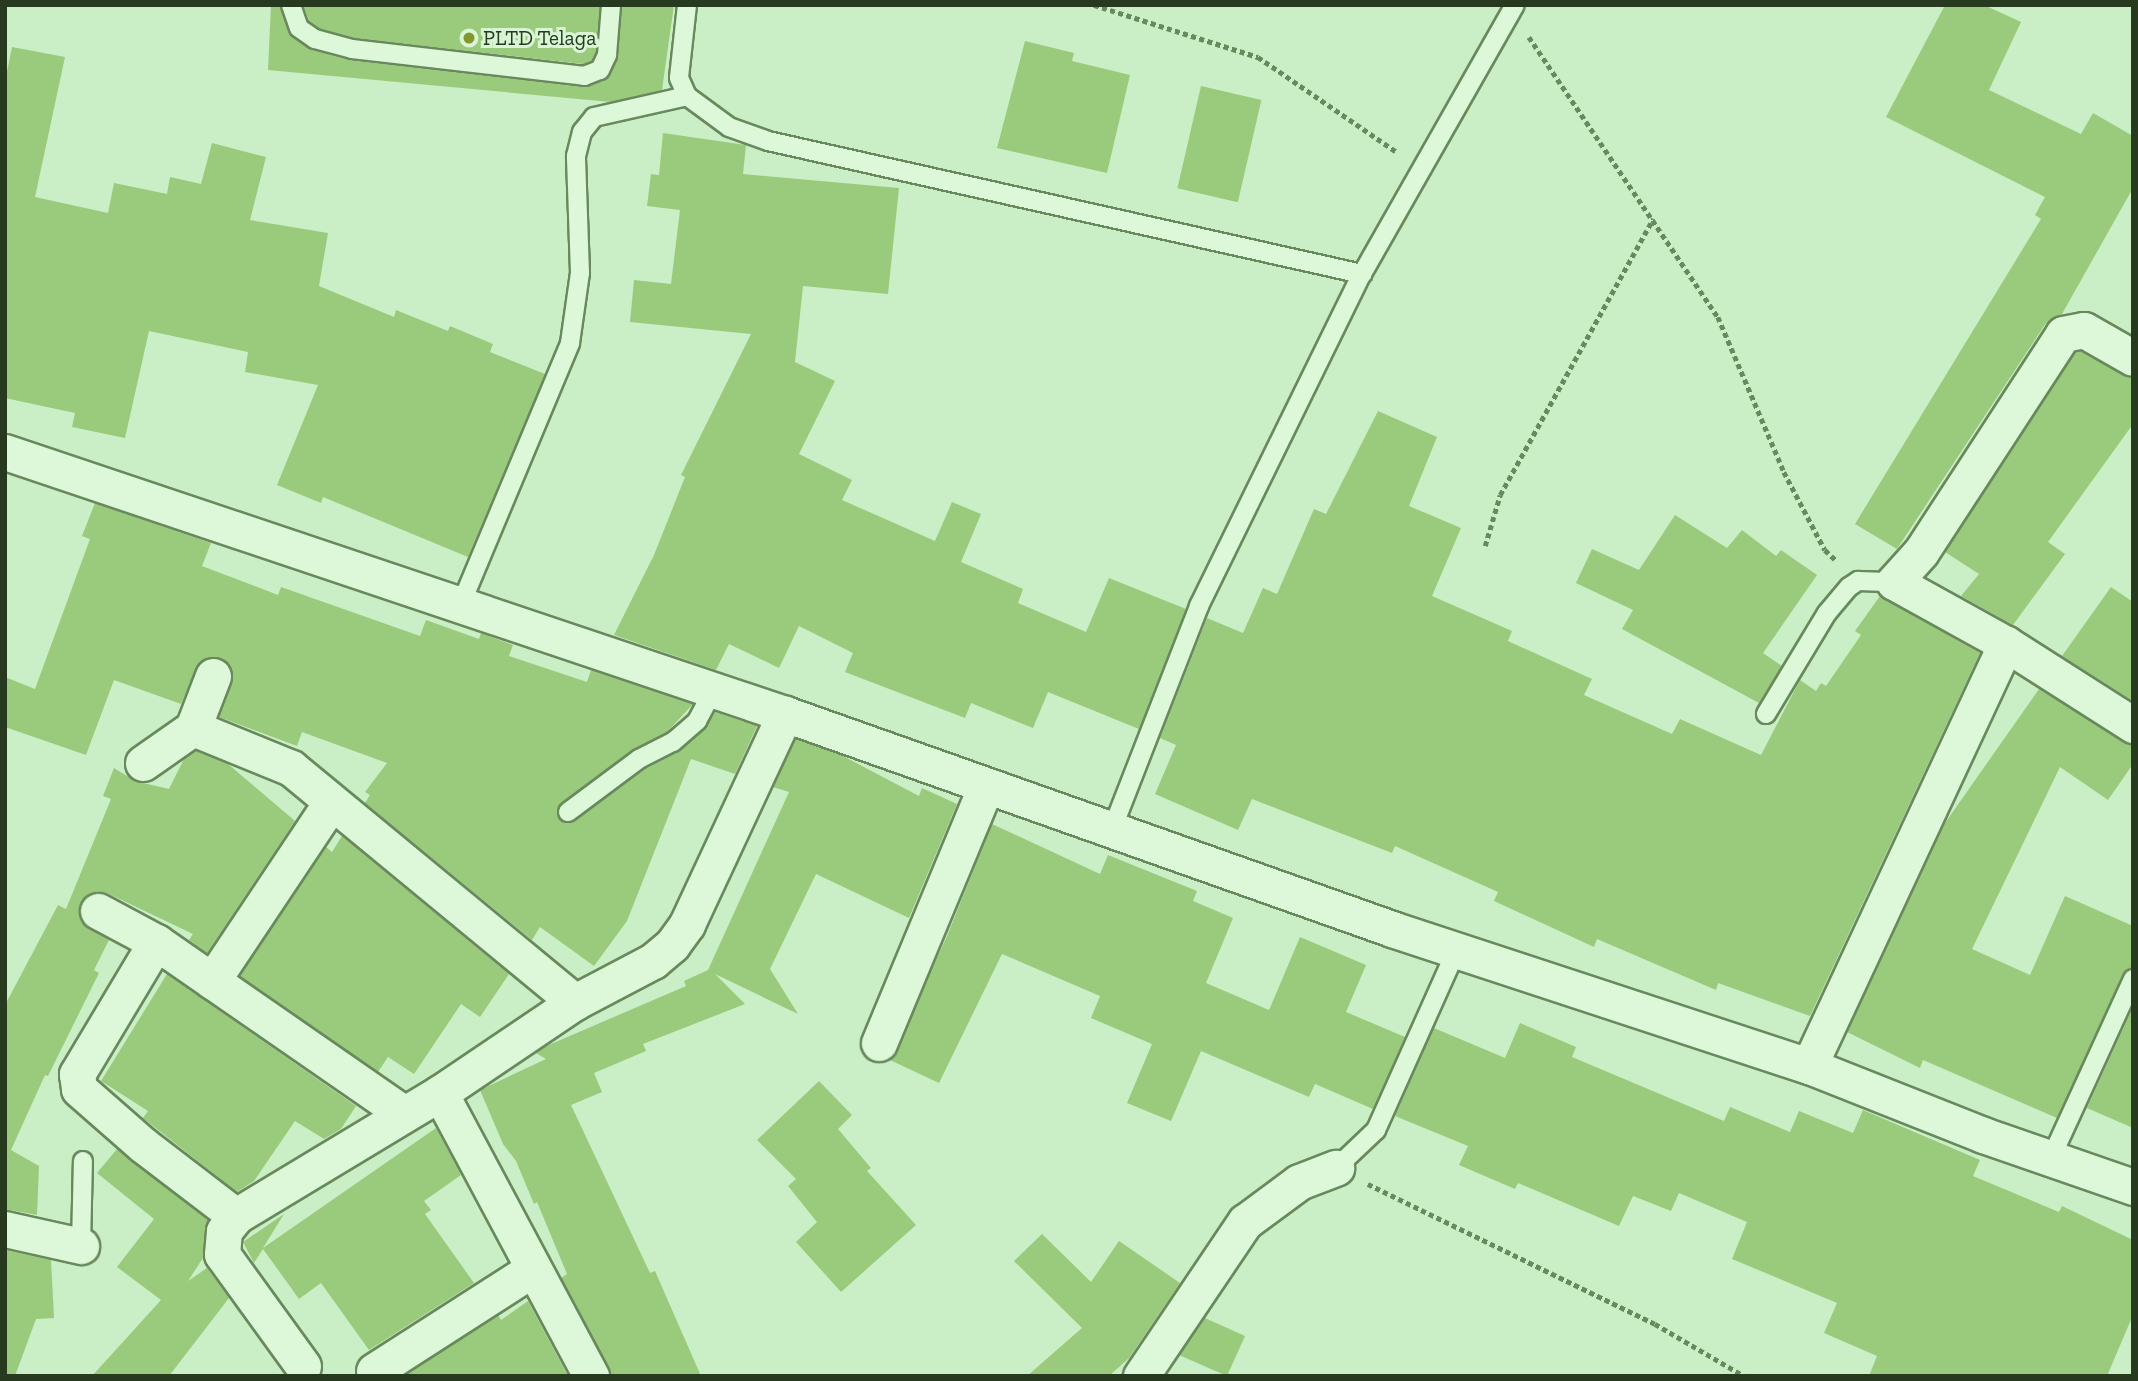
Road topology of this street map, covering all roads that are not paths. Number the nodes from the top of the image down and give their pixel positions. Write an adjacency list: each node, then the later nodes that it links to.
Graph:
1 (291, 5): 2 (lane)
2 (611, 5)
3 (687, 5): 5 (lane)
4 (1513, 9): 6 (lane)
5 (687, 96): 6 (lane); 10 (lane)
6 (1362, 274): 22 (lane)
7 (2133, 358): 9 (street)
8 (5, 452): 10 (street)
9 (1895, 582): 11 (street); 15 (lane)
10 (461, 604): 13 (street)
11 (2006, 644): 16 (street); 30 (street)
12 (213, 676): 17 (street)
13 (714, 690): 14 (street); 21 (lane)
14 (785, 714): 19 (street); 28 (street)
15 (1766, 714)
16 (2133, 725)
17 (193, 728): 18 (street); 20 (street)
18 (143, 763)
19 (985, 788): 22 (street); 29 (street)
20 (330, 804): 27 (street); 28 (street)
21 (568, 811)
22 (1111, 832): 25 (street)
23 (98, 911): 24 (street)
24 (156, 942): 27 (street); 37 (street)
25 (1457, 950): 30 (street); 35 (lane)
26 (2133, 979): 33 (lane)
27 (212, 981): 32 (street)
28 (575, 1002): 31 (street)
29 (879, 1042)
30 (1809, 1066): 33 (street)
31 (440, 1093): 32 (street); 40 (street)
32 (404, 1114): 37 (street)
33 (2051, 1158): 36 (street)
34 (83, 1161): 39 (lane)
35 (1336, 1168): 44 (street)
36 (2133, 1187)
37 (236, 1216): 41 (street)
38 (5, 1228): 39 (street)
39 (81, 1247)
40 (533, 1269): 42 (street); 43 (street)
41 (303, 1366)
42 (374, 1371)
43 (591, 1376)
44 (1141, 1376)

